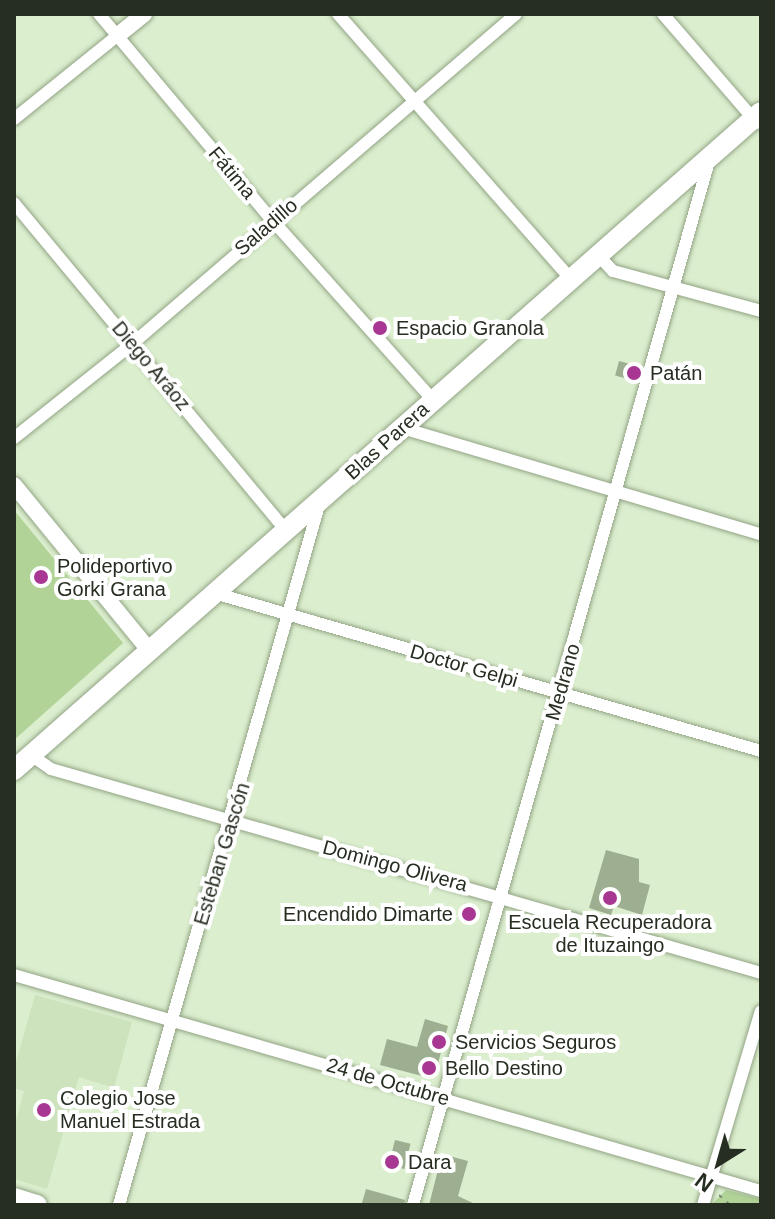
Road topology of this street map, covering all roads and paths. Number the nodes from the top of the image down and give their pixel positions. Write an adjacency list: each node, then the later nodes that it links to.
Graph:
1 (99, 14): 6 (street, Fátima)
2 (144, 14): 6 (street)
3 (338, 14): 7 (street)
4 (516, 14): 7 (street, Saladillo)
5 (663, 14): 9 (street)
6 (117, 36): 8 (street); 12 (street, Fátima)
7 (412, 102): 12 (street, Saladillo); 14 (street)
8 (14, 119)
9 (758, 119): 10 (main road, Blas Parera)
10 (710, 158): 13 (main road, Blas Parera); 15 (street, Medrano)
11 (14, 203): 17 (street, Diego Aráoz)
12 (273, 221): 17 (street, Saladillo); 18 (street, Fátima)
13 (598, 255): 14 (main road, Blas Parera); 15 (street)
14 (571, 279): 18 (main road, Blas Parera)
15 (674, 285): 16 (street); 22 (street, Medrano)
16 (761, 311)
17 (132, 344): 20 (street, Saladillo); 24 (street, Diego Aráoz)
18 (433, 400): 19 (main road, Blas Parera)
19 (402, 428): 22 (street); 23 (main road, Blas Parera)
20 (14, 438)
21 (14, 485): 28 (street)
22 (616, 494): 25 (street); 29 (street, Medrano)
23 (320, 501): 24 (main road, Blas Parera); 27 (street, Esteban Gascón)
24 (286, 531): 26 (main road, Blas Parera)
25 (761, 534)
26 (214, 593): 27 (street, Doctor Gelpi); 28 (main road, Blas Parera)
27 (292, 616): 29 (street, Doctor Gelpi); 33 (street, Esteban Gascón)
28 (149, 650): 31 (main road, Blas Parera)
29 (559, 693): 30 (street, Doctor Gelpi); 34 (street, Medrano)
30 (761, 751)
31 (31, 755): 32 (main road, Blas Parera); 33 (street, Domingo Olivera)
32 (14, 770)
33 (233, 821): 34 (street, Domingo Olivera); 38 (street, Esteban Gascón)
34 (504, 896): 35 (street, Domingo Olivera); 39 (street, Medrano)
35 (761, 973)
36 (14, 975): 38 (street, 24 de Octubre)
37 (761, 1011): 40 (street)
38 (171, 1019): 39 (street, 24 de Octubre); 44 (street, Esteban Gascón)
39 (444, 1098): 40 (street, 24 de Octubre); 45 (street, Medrano)
40 (711, 1178): 41 (street, 24 de Octubre); 46 (street)
41 (761, 1191)
42 (14, 1198): 43 (main road)
43 (37, 1205)
44 (119, 1205)
45 (413, 1205)
46 (703, 1205)

